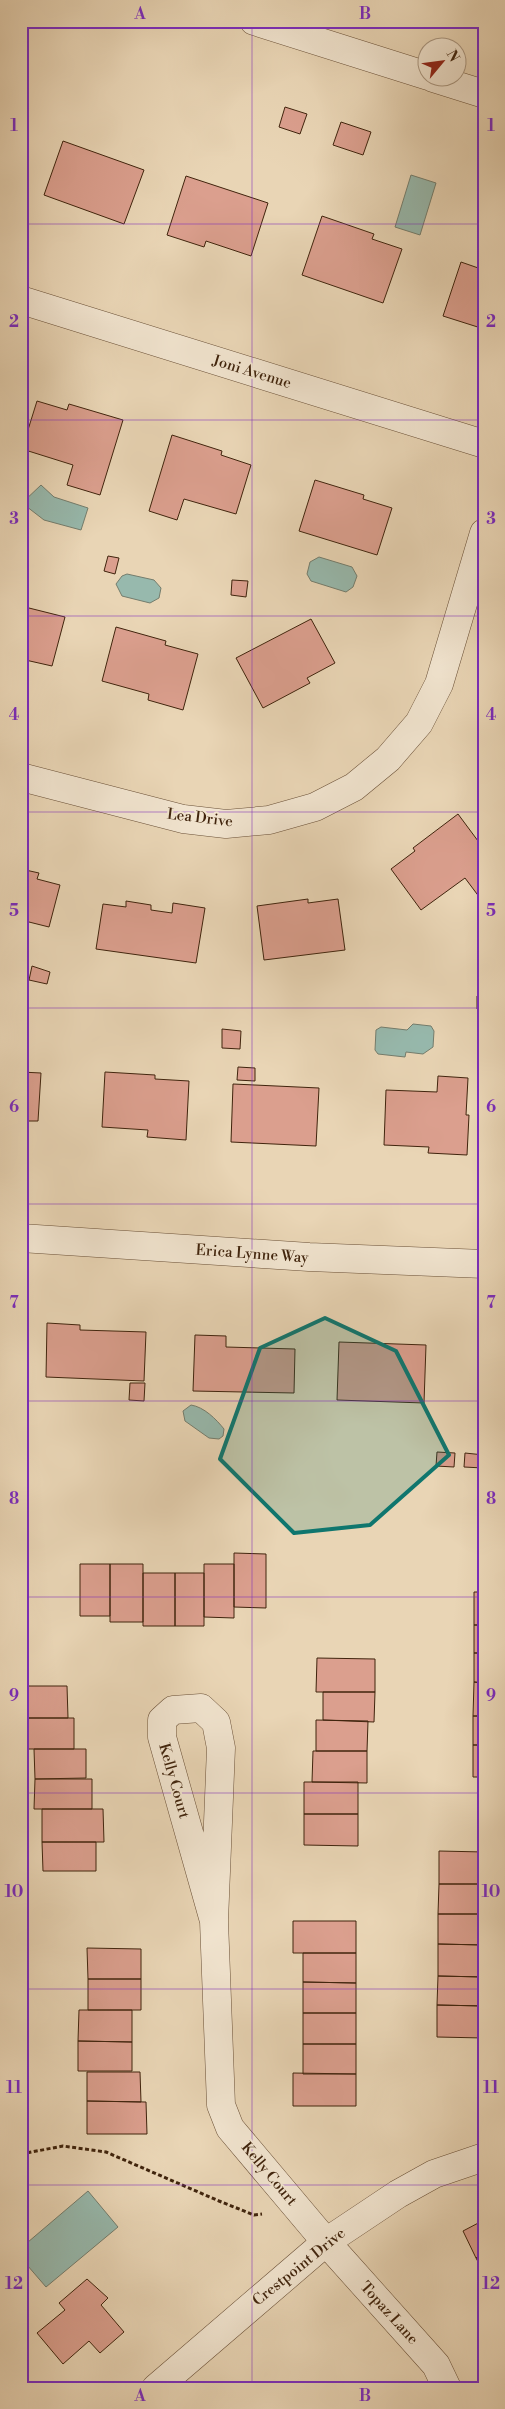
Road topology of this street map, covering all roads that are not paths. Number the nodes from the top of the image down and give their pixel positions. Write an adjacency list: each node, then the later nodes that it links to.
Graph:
1 (254, 21): 2 (street)
2 (418, 73)
3 (465, 88): 4 (street)
4 (484, 94)
5 (21, 300): 6 (street, Joni Avenue)
6 (484, 444)
7 (484, 533): 8 (street, Lea Drive)
8 (21, 777)
9 (21, 1238): 10 (street, Erica Lynne Way)
10 (484, 1264)
11 (214, 1921): 11 (street, Kelly Court); 13 (street, Kelly Court)
12 (484, 2157): 13 (street, Crestpoint Drive)
13 (326, 2242): 14 (street, Crestpoint Drive); 15 (street, Topaz Lane)
14 (156, 2388)
15 (446, 2388)

